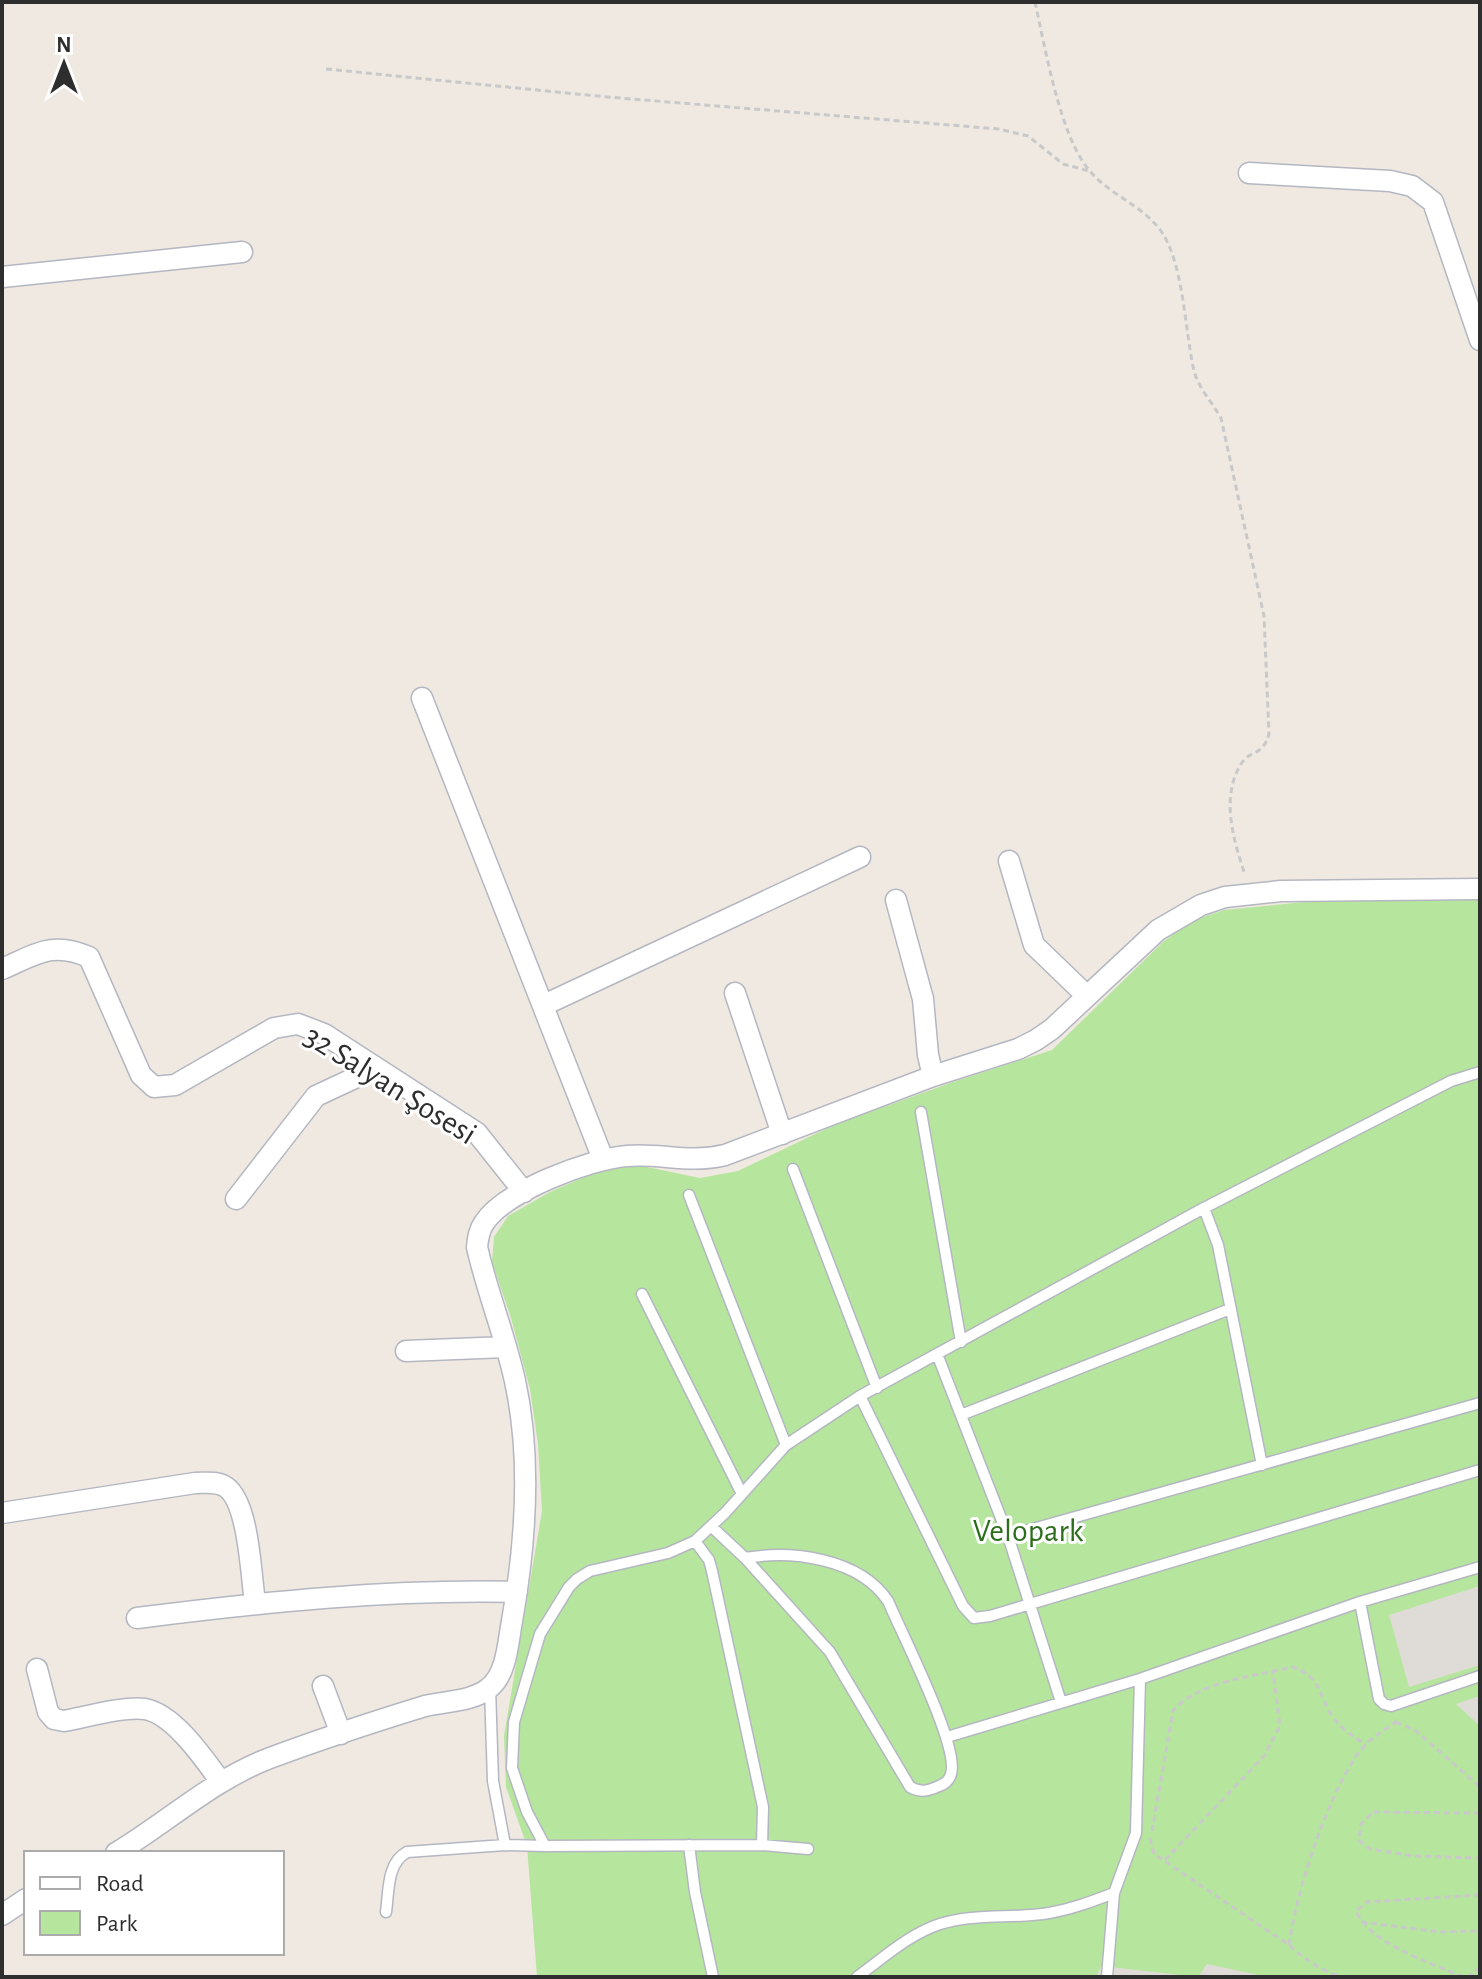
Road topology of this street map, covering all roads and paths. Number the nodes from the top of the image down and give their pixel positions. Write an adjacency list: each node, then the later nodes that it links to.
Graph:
1 (1035, 2): 3 (path)
2 (326, 69): 3 (path)
3 (1089, 171): 12 (path)
4 (1249, 173): 7 (street)
5 (242, 252): 6 (street)
6 (2, 277)
7 (1480, 340)
8 (422, 698): 17 (street)
9 (860, 857): 17 (street)
10 (1009, 861): 16 (street)
11 (1480, 889): 12 (street)
12 (1251, 894): 16 (street)
13 (896, 900): 20 (street)
14 (2, 969): 18 (street, 32 Salyan Şosesi)
15 (735, 993): 22 (street)
16 (1087, 996): 20 (street)
17 (544, 1005): 23 (street)
18 (376, 1068): 25 (street, 32 Salyan Şosesi); 27 (street)
19 (1480, 1072): 28 (lane)
20 (933, 1076): 22 (street)
21 (921, 1112): 31 (lane)
22 (782, 1134): 23 (street)
23 (603, 1159): 25 (street)
24 (793, 1169): 35 (lane)
25 (524, 1192): 32 (street)
26 (689, 1195): 39 (lane)
27 (236, 1199)
28 (1204, 1208): 30 (lane); 31 (lane)
29 (642, 1294): 42 (lane)
30 (1230, 1309): 38 (lane); 40 (lane)
31 (961, 1342): 34 (lane)
32 (506, 1347): 33 (street); 49 (street)
33 (406, 1351)
34 (937, 1354): 35 (lane); 38 (lane)
35 (877, 1388): 36 (lane)
36 (860, 1396): 39 (lane); 52 (lane)
37 (1480, 1403): 40 (lane)
38 (961, 1415): 45 (lane)
39 (786, 1445): 42 (lane)
40 (1262, 1465): 45 (lane)
41 (1480, 1470): 52 (lane)
42 (742, 1494): 44 (lane)
43 (2, 1513): 51 (street)
44 (712, 1527): 46 (lane); 47 (lane)
45 (1008, 1536): 52 (lane)
46 (695, 1541): 71 (lane); 72 (lane)
47 (745, 1558): 64 (lane); 64 (lane)
48 (1480, 1567): 50 (lane)
49 (517, 1592): 51 (street); 59 (street)
50 (1360, 1602): 57 (lane); 61 (lane)
51 (255, 1603): 53 (street)
52 (1030, 1603): 60 (lane)
53 (137, 1618)
54 (37, 1669): 66 (street)
55 (1273, 1672): 65 (path); 76 (path); 76 (path)
56 (1480, 1676): 61 (lane)
57 (1140, 1679): 60 (lane); 77 (lane)
58 (323, 1686): 63 (street)
59 (490, 1688): 63 (street); 69 (lane)
60 (1061, 1702): 64 (lane)
61 (1401, 1703): 62 (path)
62 (1396, 1722): 65 (path); 67 (path)
63 (341, 1734): 66 (street)
64 (947, 1737)
65 (1366, 1744): 84 (path)
66 (221, 1782): 74 (street)
67 (1480, 1787)
68 (1480, 1813): 75 (path)
69 (505, 1845): 72 (lane); 80 (lane)
70 (689, 1845): 71 (lane); 72 (lane); 86 (lane)
71 (762, 1845): 73 (lane)
72 (545, 1846)
73 (808, 1849)
74 (119, 1851)
75 (1480, 1858)
76 (1164, 1861): 84 (path)
77 (1114, 1893): 87 (lane); 88 (lane)
78 (1480, 1895): 82 (path)
79 (24, 1900): 81 (street)
80 (386, 1912)
81 (2, 1915)
82 (1361, 1922): 83 (path); 90 (path)
83 (1480, 1931)
84 (1289, 1945): 89 (path)
85 (1480, 1967): 90 (path)
86 (713, 1977)
87 (857, 1977)
88 (1107, 1977)
89 (1344, 1977)
90 (1465, 1977)

